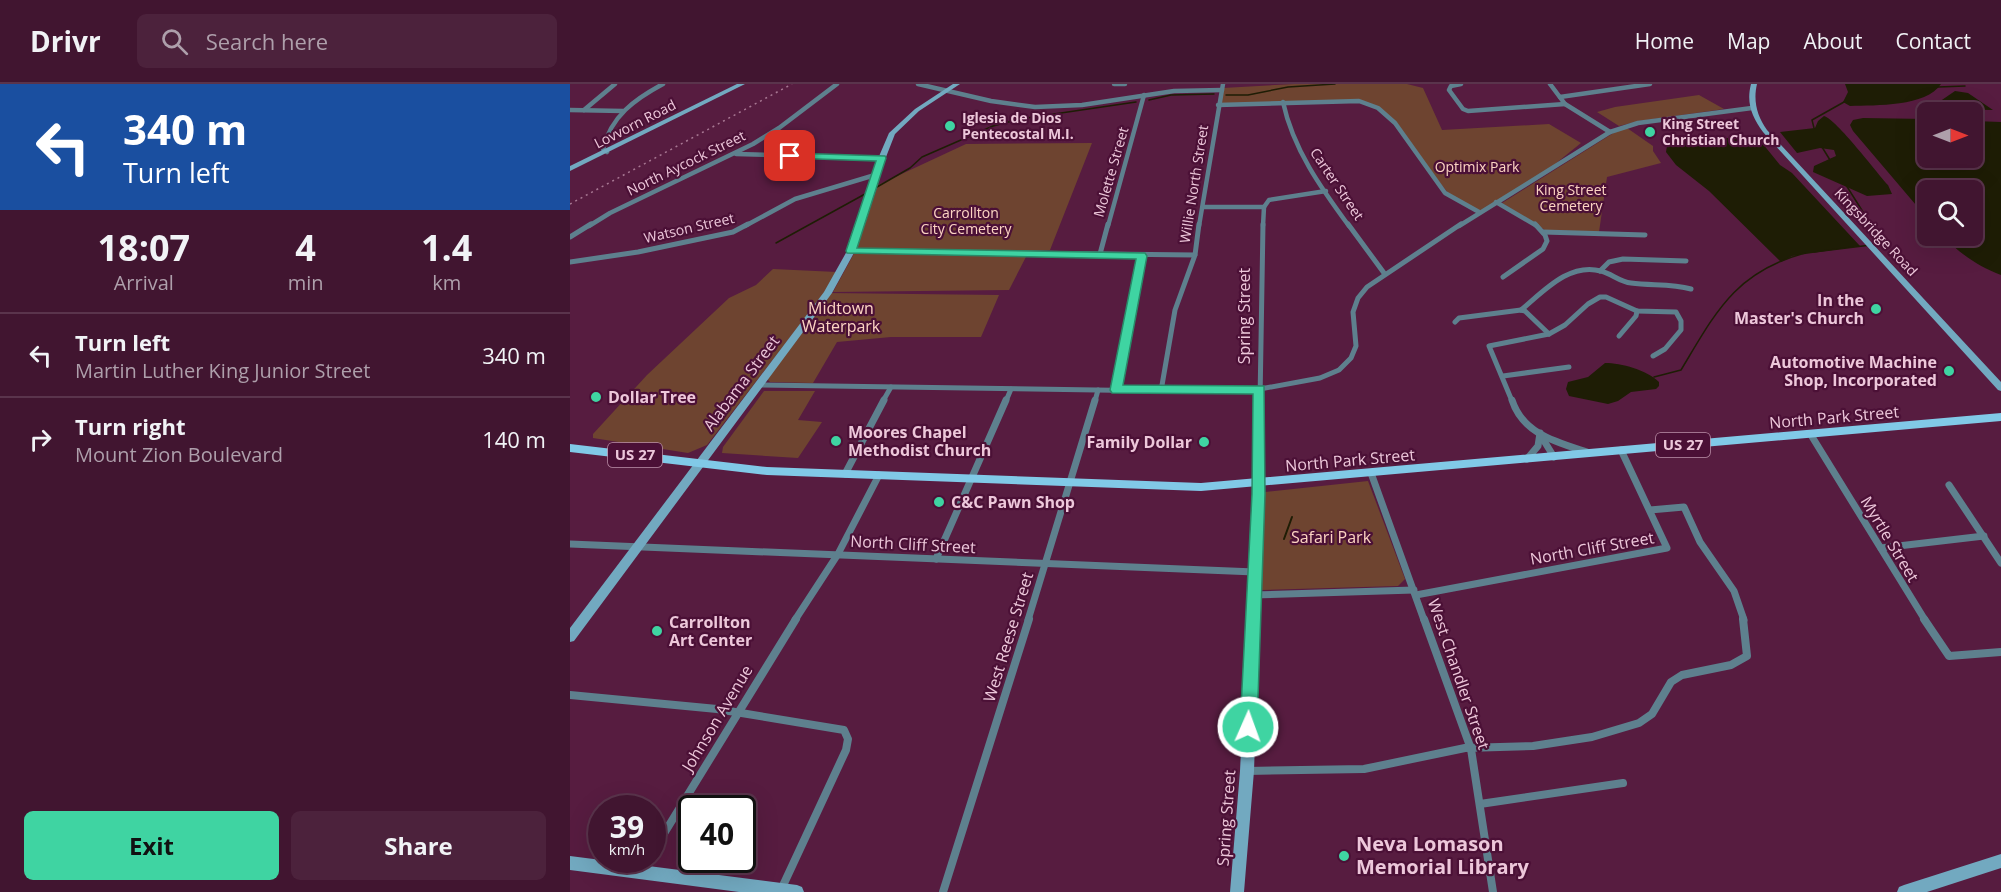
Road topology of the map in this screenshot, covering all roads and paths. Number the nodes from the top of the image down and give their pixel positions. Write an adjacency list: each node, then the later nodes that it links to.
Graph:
1 (615, 84): 22 (street)
2 (663, 84): 23 (street)
3 (742, 84): 25 (street, Lovvorn Road)
4 (837, 84): 26 (street, North Aycock Street)
5 (918, 84): 14 (street)
6 (957, 84): 14 (street, Alabama Street)
7 (1114, 84): 8 (street)
8 (1125, 84)
9 (1461, 84): 18 (street)
10 (1551, 84): 16 (street)
11 (1650, 84): 16 (street)
12 (1754, 84): 20 (street)
13 (1223, 87): 15 (street); 19 (street, Willie North Street)
14 (947, 90): 15 (street); 27 (street, Alabama Street)
15 (1144, 96): 39 (street, Molette Street)
16 (1560, 97): 18 (street)
17 (1283, 102): 19 (street); 30 (street, Carter Street); 34 (street)
18 (1565, 104): 24 (street)
19 (1218, 105): 32 (street, Willie North Street)
20 (1752, 108): 24 (street); 58 (street, Kingsbridge Road)
21 (570, 110): 22 (street)
22 (584, 110): 23 (street)
23 (623, 111): 25 (street)
24 (1610, 132): 31 (street)
25 (607, 152): 28 (street, Lovvorn Road)
26 (734, 154): 27 (street); 37 (street, North Aycock Street)
27 (881, 158): 29 (street, Alabama Street)
28 (570, 169)
29 (875, 176): 38 (street, Alabama Street); 43 (street, Watson Street)
30 (1326, 191): 33 (street); 45 (street, Carter Street)
31 (1497, 202): 34 (street); 35 (street)
32 (1203, 207): 33 (street); 40 (street, Willie North Street)
33 (1264, 207): 60 (street, Spring Street)
34 (1479, 212): 45 (street)
35 (1543, 232): 36 (street); 46 (street)
36 (1645, 235)
37 (570, 237)
38 (851, 251): 39 (street); 56 (street, Alabama Street)
39 (1100, 254): 41 (street)
40 (1195, 255): 41 (street); 63 (street, Willie North Street)
41 (1142, 256): 62 (street)
42 (1686, 261): 44 (street)
43 (570, 262)
44 (1600, 270): 47 (street); 48 (street)
45 (1384, 273): 60 (street)
46 (1503, 277)
47 (1691, 289)
48 (1521, 310): 50 (street); 51 (street)
49 (1637, 310): 51 (street); 52 (street); 53 (street)
50 (1455, 322)
51 (1549, 334): 55 (street)
52 (1619, 336)
53 (1653, 356)
54 (1569, 367): 55 (street)
55 (1503, 376): 65 (street)
56 (760, 385): 57 (street); 72 (street, Alabama Street)
57 (891, 387): 59 (street); 74 (street)
58 (2001, 388)
59 (1011, 389): 61 (street); 76 (street)
60 (1260, 389): 63 (street); 77 (street, Spring Street)
61 (1098, 390): 62 (street); 78 (street, West Reese Street)
62 (1116, 390): 63 (street)
63 (1161, 391)
64 (2001, 417): 66 (main road, North Park Street / US 27)
65 (1540, 433): 69 (street); 70 (street); 71 (street)
66 (1811, 435): 68 (main road, North Park Street / US 27); 84 (street, Myrtle Street)
67 (570, 448): 72 (main road, US 27)
68 (1621, 450): 69 (main road, North Park Street / US 27); 80 (street, North Cliff Street)
69 (1590, 453): 70 (main road, North Park Street / US 27)
70 (1554, 457): 71 (main road, North Park Street / US 27)
71 (1527, 459): 73 (main road, North Park Street / US 27)
72 (700, 465): 74 (main road, North Park Street / US 27); 83 (street, Alabama Street)
73 (1371, 473): 77 (main road, North Park Street / US 27); 90 (street, West Chandler Street)
74 (845, 474): 75 (main road, North Park Street / US 27)
75 (879, 475): 76 (main road, North Park Street / US 27); 85 (street, Johnson Avenue)
76 (973, 478): 78 (main road, North Park Street / US 27); 86 (street)
77 (1259, 482): 78 (main road, North Park Street / US 27); 89 (street, Spring Street)
78 (1071, 483): 88 (street, West Reese Street)
79 (1949, 485): 81 (street)
80 (1650, 510): 90 (street, North Cliff Street); 96 (street)
81 (1984, 536): 84 (street); 87 (street)
82 (570, 544): 83 (street, North Cliff Street)
83 (639, 546): 85 (street, North Cliff Street); 92 (street, Alabama Street)
84 (1881, 548): 93 (street, Myrtle Street)
85 (838, 554): 86 (street, North Cliff Street); 95 (street, Johnson Avenue)
86 (936, 559): 88 (street, North Cliff Street)
87 (2001, 563)
88 (1047, 564): 89 (street, North Cliff Street); 107 (street, West Reese Street)
89 (1255, 572): 91 (street, Spring Street)
90 (1415, 593): 91 (street, North Cliff Street); 96 (street, West Chandler Street)
91 (1253, 596): 97 (street, Spring Street)
92 (570, 637)
93 (2001, 652)
94 (570, 695): 95 (street)
95 (738, 712): 100 (street, Johnson Avenue); 105 (street)
96 (1471, 749): 97 (street); 99 (street, West Chandler Street)
97 (1247, 771): 108 (street, Spring Street)
98 (1623, 783): 99 (street)
99 (1480, 804): 109 (street, West Chandler Street)
100 (666, 830)
101 (2001, 861): 110 (street)
102 (570, 863): 103 (street)
103 (588, 866)
104 (641, 873): 105 (street)
105 (781, 891): 106 (street)
106 (797, 892)
107 (943, 892)
108 (1238, 892)
109 (1493, 892)
110 (1904, 892)

